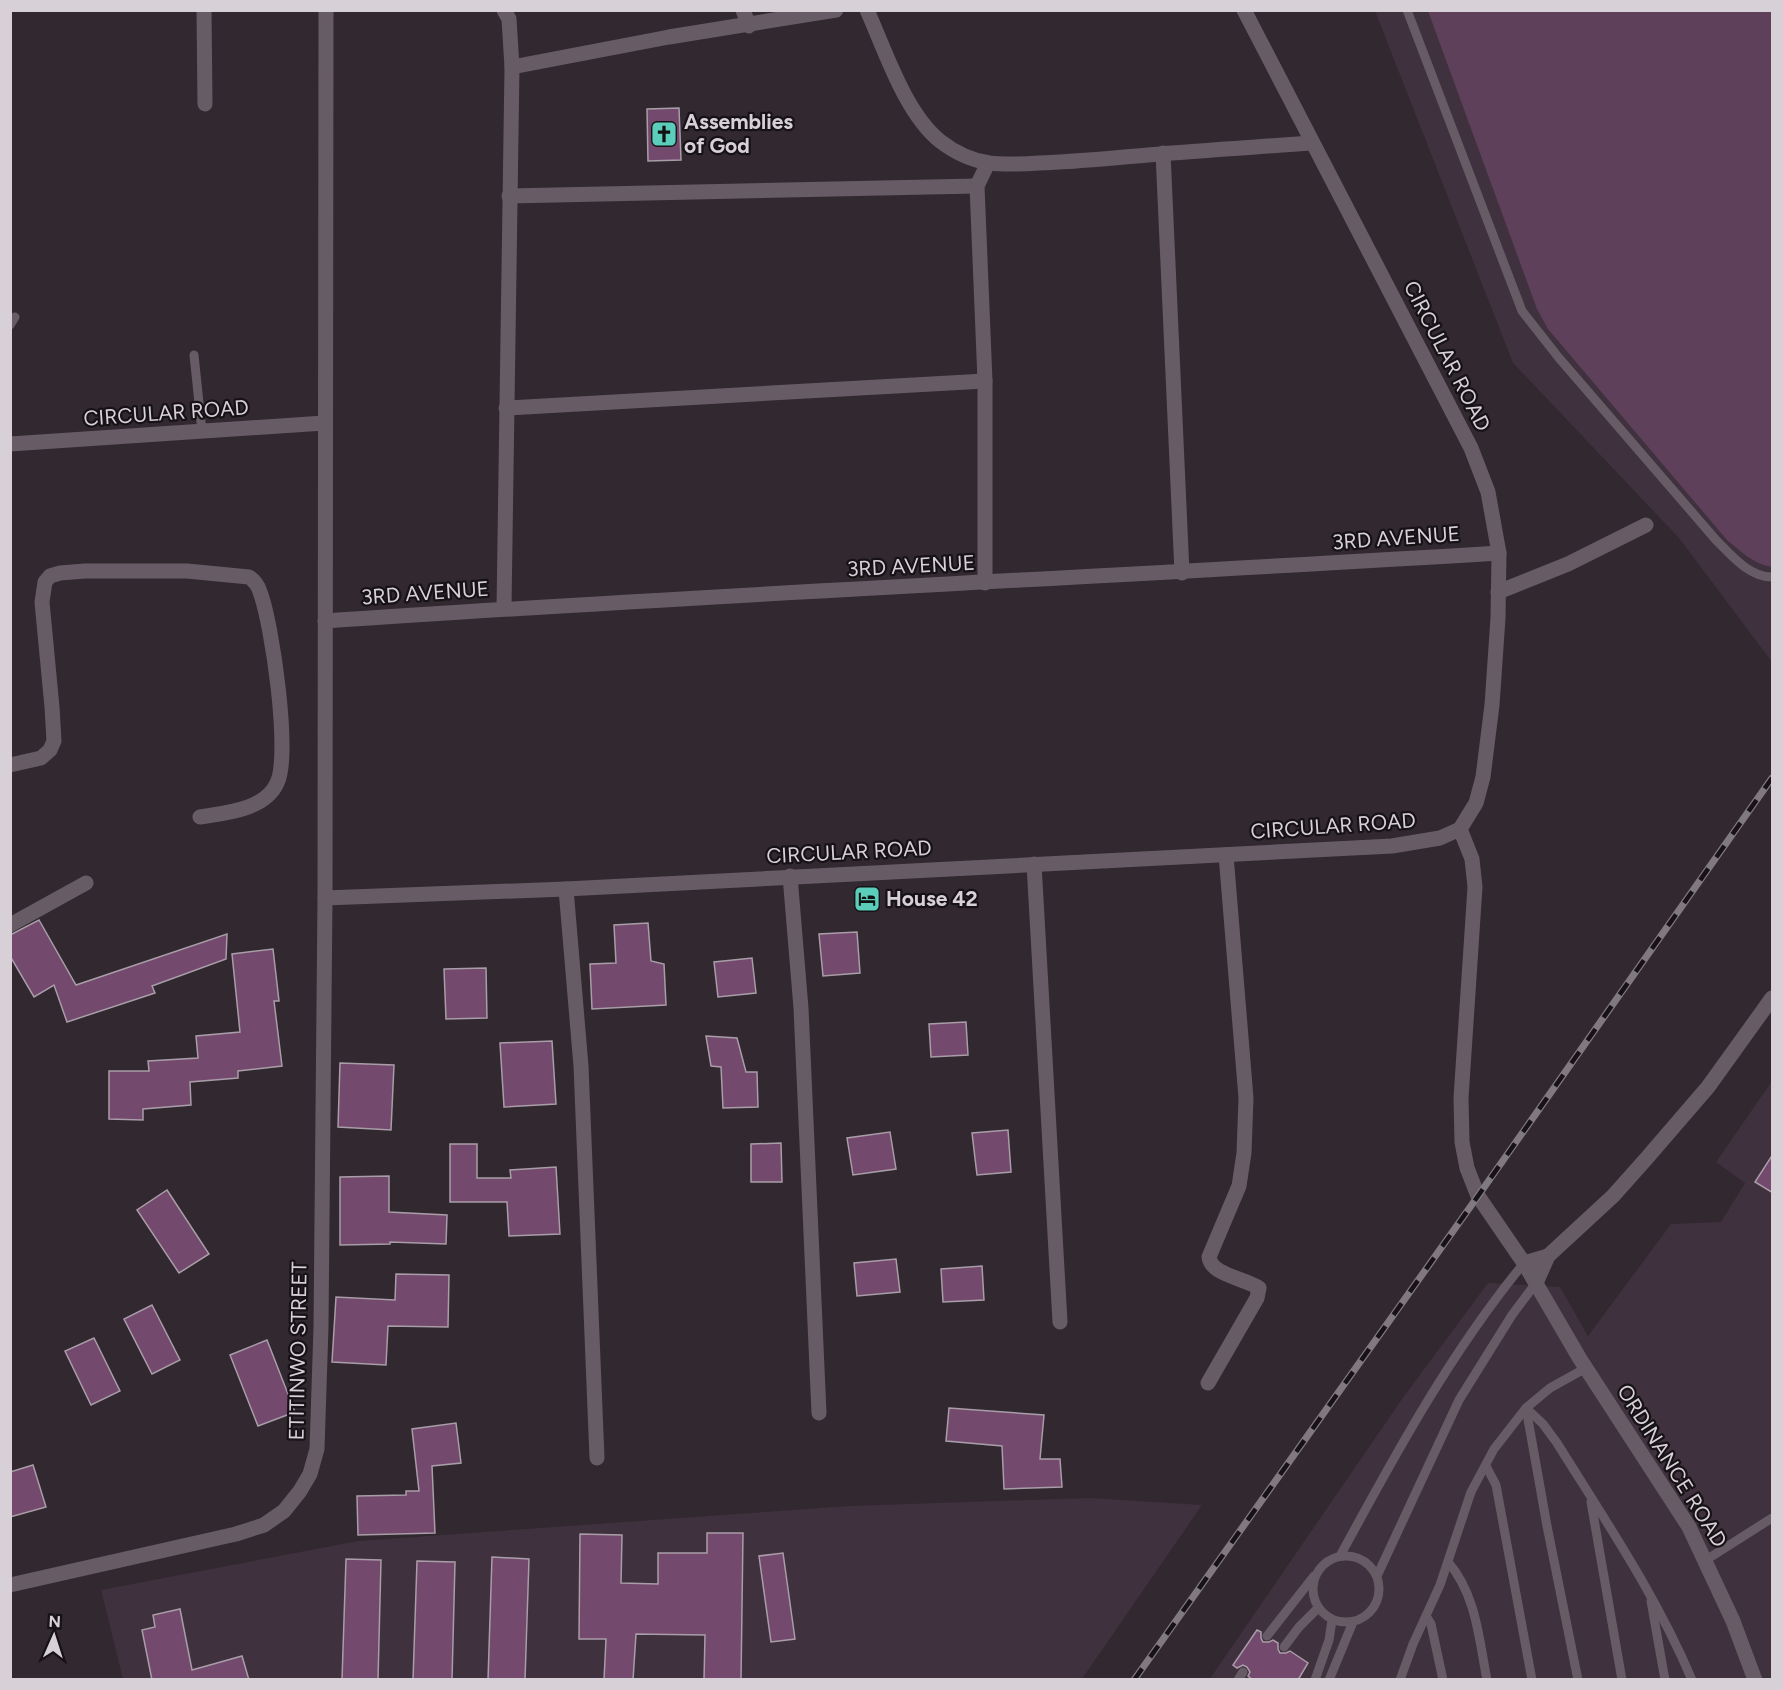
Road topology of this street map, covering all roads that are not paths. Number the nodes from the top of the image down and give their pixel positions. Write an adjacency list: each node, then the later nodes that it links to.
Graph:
1 (204, 10): 11 (street)
2 (327, 10): 20 (street, ETITINWO STREET)
3 (504, 10): 10 (street)
4 (743, 10): 9 (street)
5 (836, 10): 9 (street)
6 (867, 10): 14 (street)
7 (1244, 10): 12 (street, CIRCULAR ROAD)
8 (1407, 10): 26 (lane)
9 (749, 26): 10 (street)
10 (512, 67): 16 (street)
11 (205, 104)
12 (1312, 143): 13 (street); 24 (street, CIRCULAR ROAD)
13 (1163, 153): 14 (street); 25 (street)
14 (988, 163): 15 (street)
15 (977, 186): 16 (street); 18 (street)
16 (509, 196): 19 (street)
17 (194, 355): 21 (lane)
18 (986, 381): 19 (street); 27 (street)
19 (506, 408): 29 (street)
20 (324, 423): 21 (street, CIRCULAR ROAD); 30 (street, ETITINWO STREET)
21 (202, 432): 22 (street, CIRCULAR ROAD)
22 (10, 444)
23 (1646, 525): 28 (street)
24 (1499, 553): 25 (street, 3RD AVENUE); 28 (street, CIRCULAR ROAD)
25 (1182, 573): 27 (street, 3RD AVENUE)
26 (1773, 577)
27 (985, 583): 29 (street, 3RD AVENUE)
28 (1498, 592): 33 (street, CIRCULAR ROAD)
29 (504, 608): 30 (street, 3RD AVENUE)
30 (325, 621): 39 (street, ETITINWO STREET)
31 (10, 765): 32 (street)
32 (200, 817)
33 (1460, 829): 34 (street, CIRCULAR ROAD); 43 (street, ORDINANCE ROAD)
34 (1226, 855): 35 (street, CIRCULAR ROAD); 47 (street)
35 (1034, 864): 36 (street, CIRCULAR ROAD); 45 (street)
36 (790, 876): 38 (street, CIRCULAR ROAD); 49 (street)
37 (86, 883): 40 (street)
38 (566, 889): 39 (street, CIRCULAR ROAD); 50 (street)
39 (325, 898): 59 (street, ETITINWO STREET)
40 (10, 925)
41 (1773, 998): 42 (street)
42 (1548, 1256): 43 (street); 44 (street)
43 (1524, 1263): 44 (street, ORDINANCE ROAD); 54 (lane)
44 (1536, 1283): 46 (street, ORDINANCE ROAD); 58 (lane)
45 (1060, 1322)
46 (1586, 1368): 48 (lane); 55 (street, ORDINANCE ROAD)
47 (1208, 1383)
48 (1526, 1408): 51 (lane); 52 (lane); 73 (lane)
49 (819, 1413)
50 (597, 1458)
51 (1486, 1466): 56 (lane); 72 (lane)
52 (1590, 1496): 60 (lane); 74 (lane)
53 (1773, 1518): 55 (lane)
54 (1340, 1556): 57 (lane); 58 (lane)
55 (1706, 1560): 77 (street, ORDINANCE ROAD)
56 (1448, 1562): 62 (lane); 71 (lane)
57 (1315, 1574): 61 (lane); 65 (lane)
58 (1377, 1576): 64 (lane)
59 (10, 1585)
60 (1650, 1593): 75 (lane); 76 (lane)
61 (1318, 1608): 63 (lane); 66 (lane)
62 (1426, 1616): 69 (lane); 70 (lane)
63 (1332, 1620): 64 (lane); 67 (lane)
64 (1353, 1622): 68 (lane)
65 (1267, 1636)
66 (1284, 1647)
67 (1315, 1680)
68 (1329, 1680)
69 (1400, 1680)
70 (1443, 1680)
71 (1487, 1680)
72 (1532, 1680)
73 (1578, 1680)
74 (1622, 1680)
75 (1665, 1680)
76 (1692, 1680)
77 (1755, 1680)

